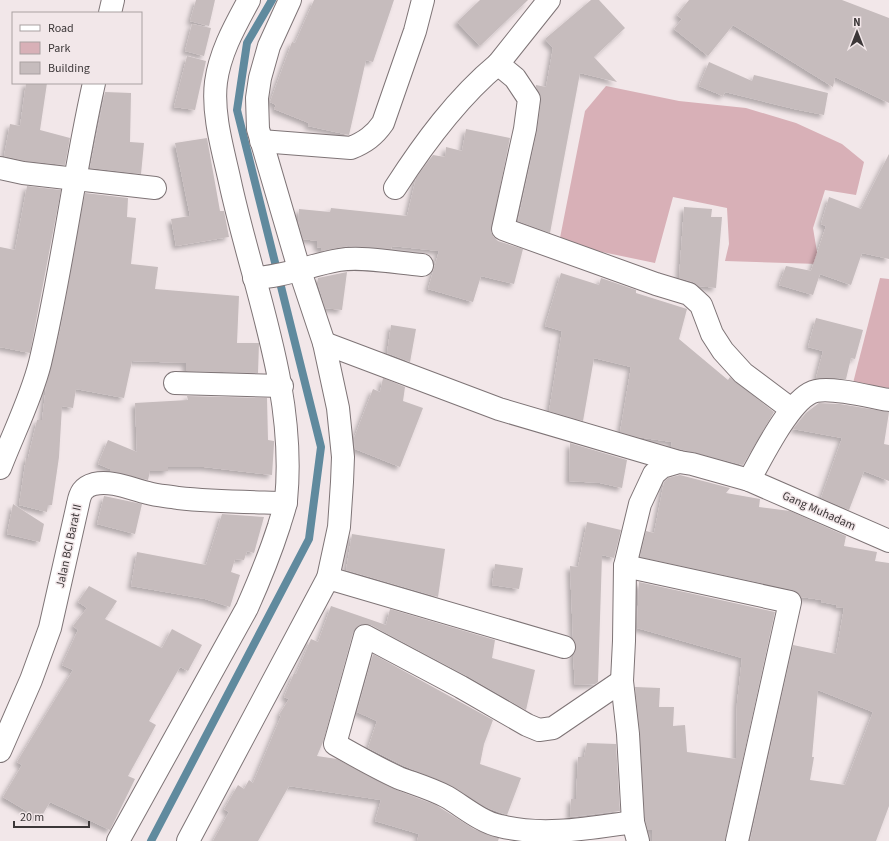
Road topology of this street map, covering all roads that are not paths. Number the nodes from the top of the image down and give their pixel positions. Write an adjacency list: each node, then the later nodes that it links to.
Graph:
1 (113, 0): 6 (street)
2 (249, 0): 15 (street)
3 (290, 0): 9 (street)
4 (423, 0): 9 (street)
5 (549, 0): 7 (street)
6 (110, 12)
7 (498, 64): 13 (street); 20 (street)
8 (94, 84): 11 (street)
9 (261, 141): 15 (street)
10 (0, 168): 11 (street)
11 (74, 178): 12 (street); 22 (street)
12 (155, 188)
13 (395, 188)
14 (422, 265): 15 (street)
15 (277, 275): 16 (street); 18 (street)
16 (324, 343): 21 (street, Gang Muhadam); 27 (street)
17 (174, 383): 18 (street)
18 (282, 386): 24 (street)
19 (889, 400): 20 (street)
20 (791, 409): 23 (street)
21 (679, 462): 23 (street, Gang Muhadam); 26 (street)
22 (0, 468)
23 (749, 480): 25 (street, Gang Muhadam)
24 (286, 503): 30 (street, Jalan BCI Barat II); 32 (street)
25 (889, 541)
26 (625, 566): 29 (street); 34 (street)
27 (328, 578): 28 (street); 33 (street)
28 (564, 647)
29 (622, 681): 31 (street); 31 (street)
30 (1, 746)
31 (635, 831)
32 (118, 841)
33 (188, 841)
34 (737, 841)

